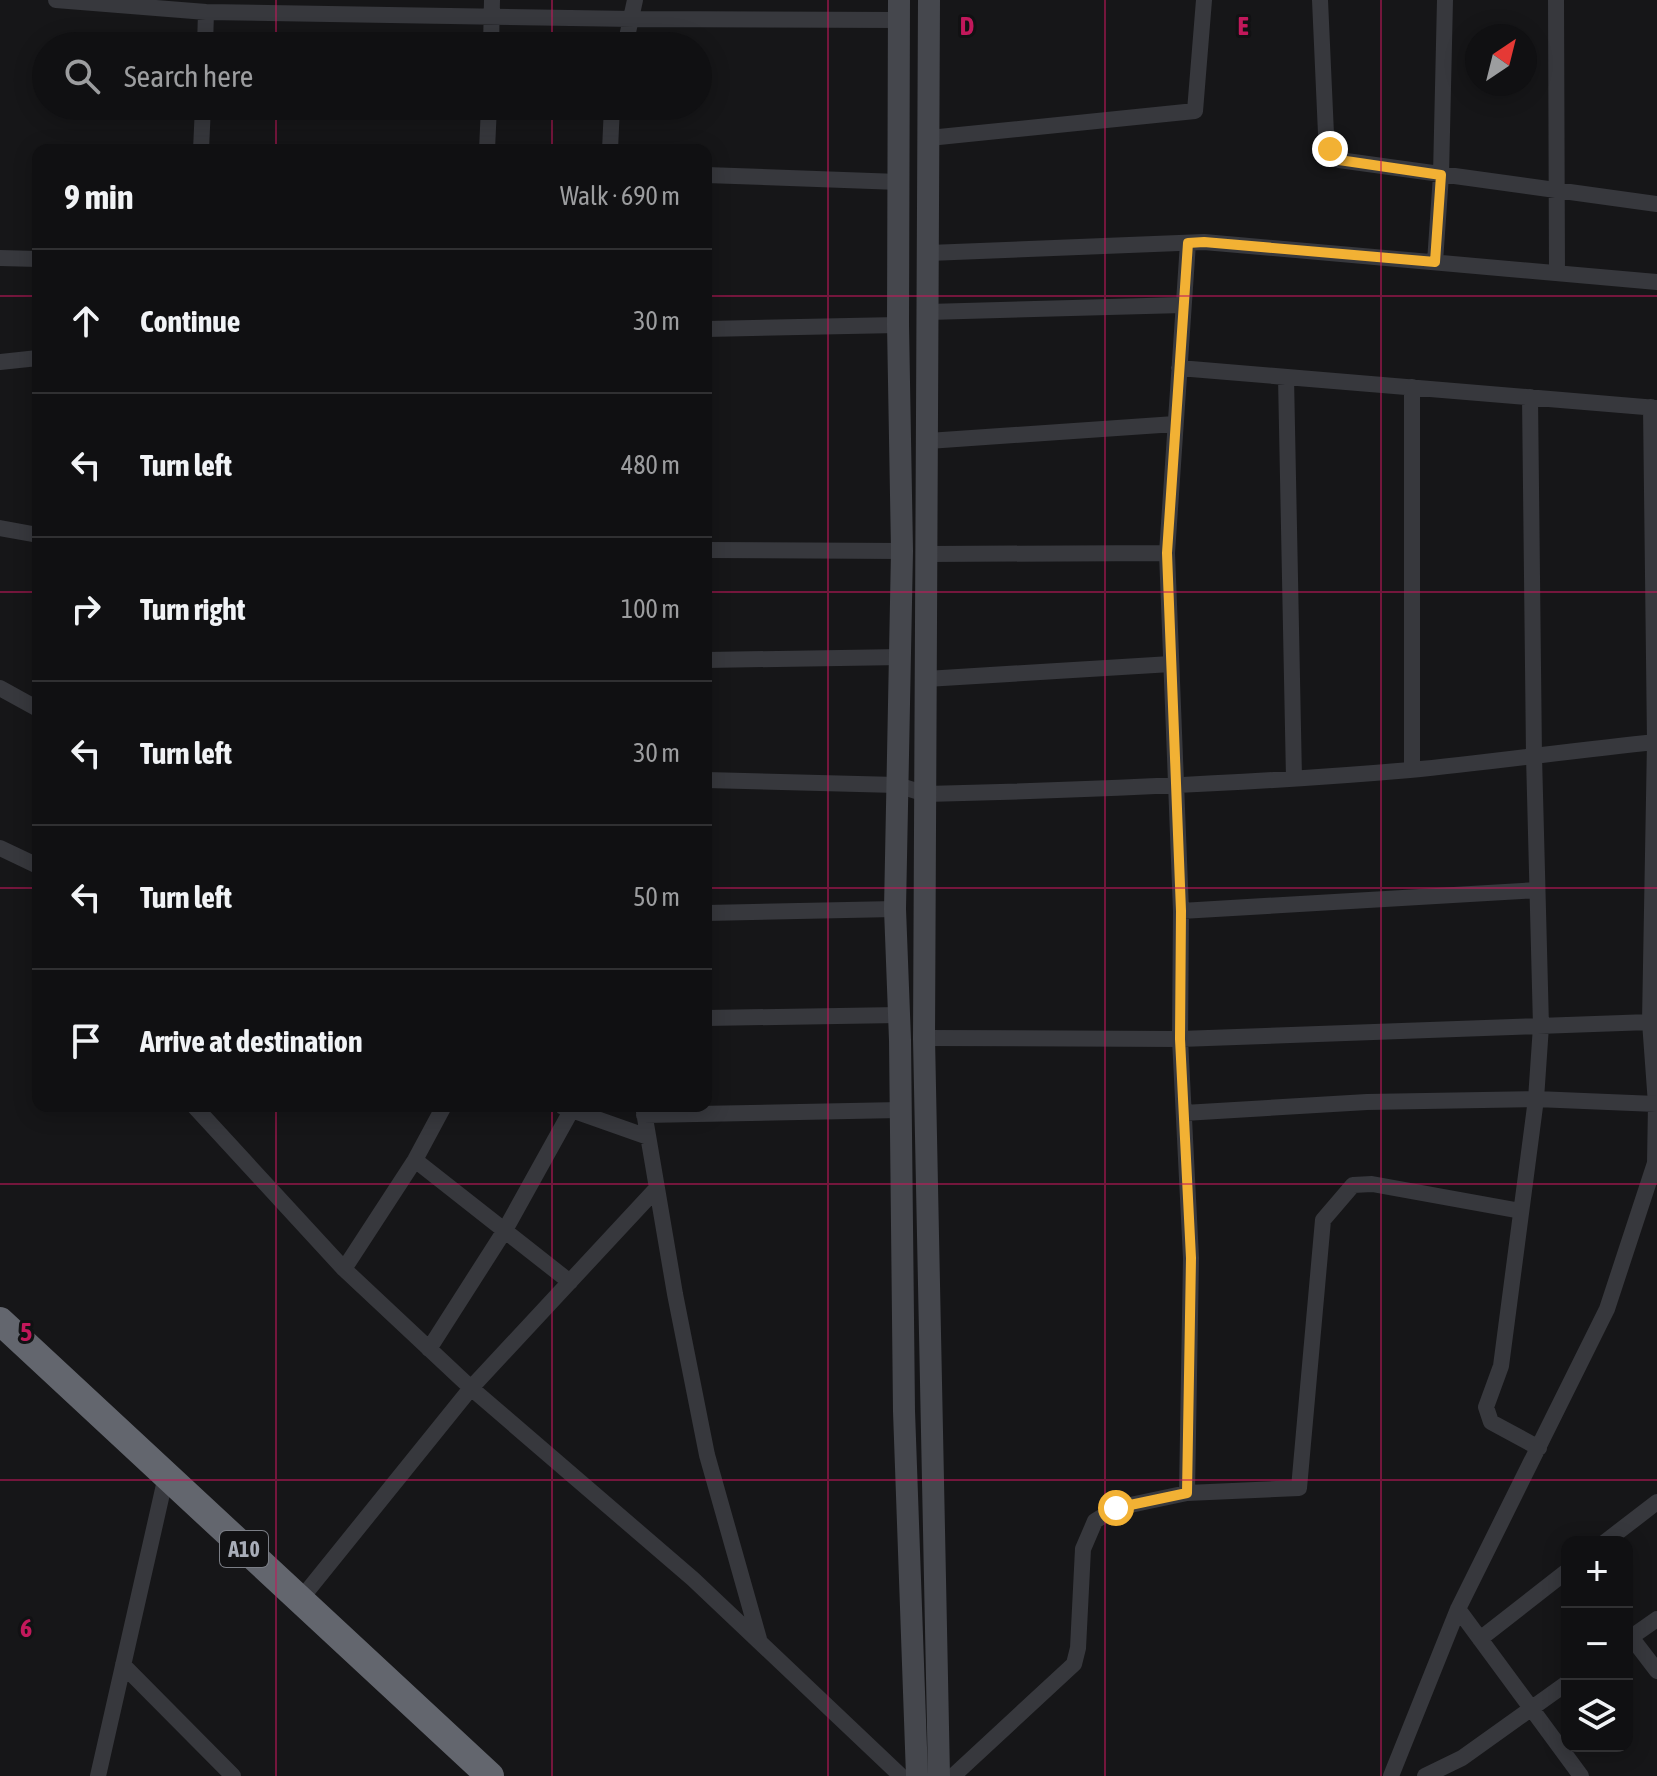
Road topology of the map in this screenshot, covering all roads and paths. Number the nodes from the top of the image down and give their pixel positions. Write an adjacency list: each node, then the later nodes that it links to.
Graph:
1 (56, 0): 11 (street)
2 (635, 0): 12 (street)
3 (929, 0): 19 (main road)
4 (1204, 0): 19 (street)
5 (1320, 0): 24 (street)
6 (1445, 0): 24 (street)
7 (1556, 0): 26 (street)
8 (323, 7): 9 (street); 11 (street)
9 (492, 8): 12 (street); 14 (street)
10 (899, 10): 12 (street); 25 (main road)
11 (206, 12): 13 (street)
12 (633, 19): 15 (street)
13 (205, 32)
14 (491, 32)
15 (629, 32)
16 (202, 120): 20 (street)
17 (488, 120): 21 (street)
18 (611, 120): 22 (street)
19 (929, 138): 29 (main road)
20 (201, 144)
21 (487, 144)
22 (610, 144)
23 (712, 175): 25 (street)
24 (1441, 175): 26 (street); 32 (street)
25 (899, 182): 37 (main road)
26 (1556, 190): 27 (street); 33 (street)
27 (1657, 204)
28 (1188, 243): 29 (street); 32 (street); 35 (street)
29 (929, 253): 36 (main road)
30 (0, 258): 31 (street)
31 (32, 259)
32 (1435, 262): 33 (street)
33 (1557, 273): 34 (street)
34 (1657, 282)
35 (1183, 305): 36 (street); 41 (street)
36 (928, 312): 47 (main road)
37 (898, 325): 38 (street); 51 (main road)
38 (712, 329)
39 (32, 359): 40 (street)
40 (0, 362)
41 (1179, 368): 42 (street); 46 (street)
42 (1286, 377): 43 (street); 63 (street)
43 (1412, 387): 44 (street); 62 (street)
44 (1530, 397): 45 (street); 61 (street)
45 (1654, 408): 60 (street)
46 (1175, 424): 47 (street); 52 (street)
47 (928, 441): 53 (main road)
48 (0, 528): 49 (street)
49 (32, 534)
50 (712, 550): 51 (street)
51 (902, 551): 54 (main road)
52 (1167, 553): 53 (street); 56 (street)
53 (928, 554): 57 (main road)
54 (902, 657): 55 (street); 65 (main road)
55 (712, 660)
56 (1171, 664): 57 (street); 66 (street)
57 (926, 679): 67 (main road)
58 (0, 688): 59 (street)
59 (32, 706)
60 (1656, 742): 61 (street); 69 (street)
61 (1534, 756): 62 (street); 71 (street)
62 (1412, 770): 63 (street)
63 (1294, 779): 66 (street)
64 (712, 780): 65 (street)
65 (897, 785): 67 (street); 72 (main road)
66 (1176, 787): 67 (street); 73 (street)
67 (926, 794): 80 (main road)
68 (0, 848): 70 (street)
69 (1655, 848): 75 (street)
70 (32, 863)
71 (1537, 890): 73 (street); 79 (street)
72 (895, 909): 74 (street); 76 (main road)
73 (1181, 911): 81 (street)
74 (712, 913)
75 (1654, 966): 78 (street)
76 (899, 1015): 77 (street); 85 (main road)
77 (712, 1018)
78 (1650, 1022): 79 (street); 83 (street)
79 (1541, 1026): 81 (street); 82 (street)
80 (924, 1038): 81 (street); 125 (main road)
81 (1180, 1039): 91 (street)
82 (1536, 1099): 83 (street); 91 (street); 95 (street)
83 (1656, 1104): 102 (street)
84 (712, 1110): 85 (street)
85 (900, 1110): 124 (main road)
86 (200, 1112): 97 (street)
87 (441, 1112): 93 (street)
88 (564, 1112): 96 (street)
89 (577, 1112): 92 (street)
90 (644, 1112): 92 (street)
91 (1184, 1113): 104 (street)
92 (648, 1137): 94 (street)
93 (415, 1160): 96 (street); 97 (street)
94 (657, 1188): 98 (street); 113 (street)
95 (1521, 1211): 102 (street); 104 (street)
96 (505, 1230): 98 (street); 100 (street)
97 (344, 1269): 100 (street)
98 (570, 1282): 101 (street)
99 (0, 1321): 103 (highway, A10)
100 (429, 1349): 101 (street)
101 (471, 1388): 108 (street); 113 (street)
102 (1539, 1448): 109 (street)
103 (166, 1476): 108 (highway, A10); 115 (street)
104 (1187, 1493): 126 (street)
105 (1657, 1502): 106 (street)
106 (1613, 1536)
107 (1561, 1576): 112 (street)
108 (300, 1600): 122 (highway, A10)
109 (1458, 1609): 112 (street); 127 (street)
110 (1657, 1619): 111 (street)
111 (1633, 1636)
112 (1480, 1639): 118 (street)
113 (759, 1640): 123 (street)
114 (1633, 1644): 116 (street)
115 (123, 1665): 120 (street); 121 (street)
116 (1657, 1671)
117 (1561, 1687): 118 (street)
118 (1532, 1709): 119 (street); 128 (street)
119 (1430, 1775)
120 (98, 1776)
121 (233, 1776)
122 (490, 1776)
123 (901, 1776)
124 (917, 1776)
125 (939, 1776)
126 (953, 1776)
127 (1391, 1776)
128 (1581, 1776)

